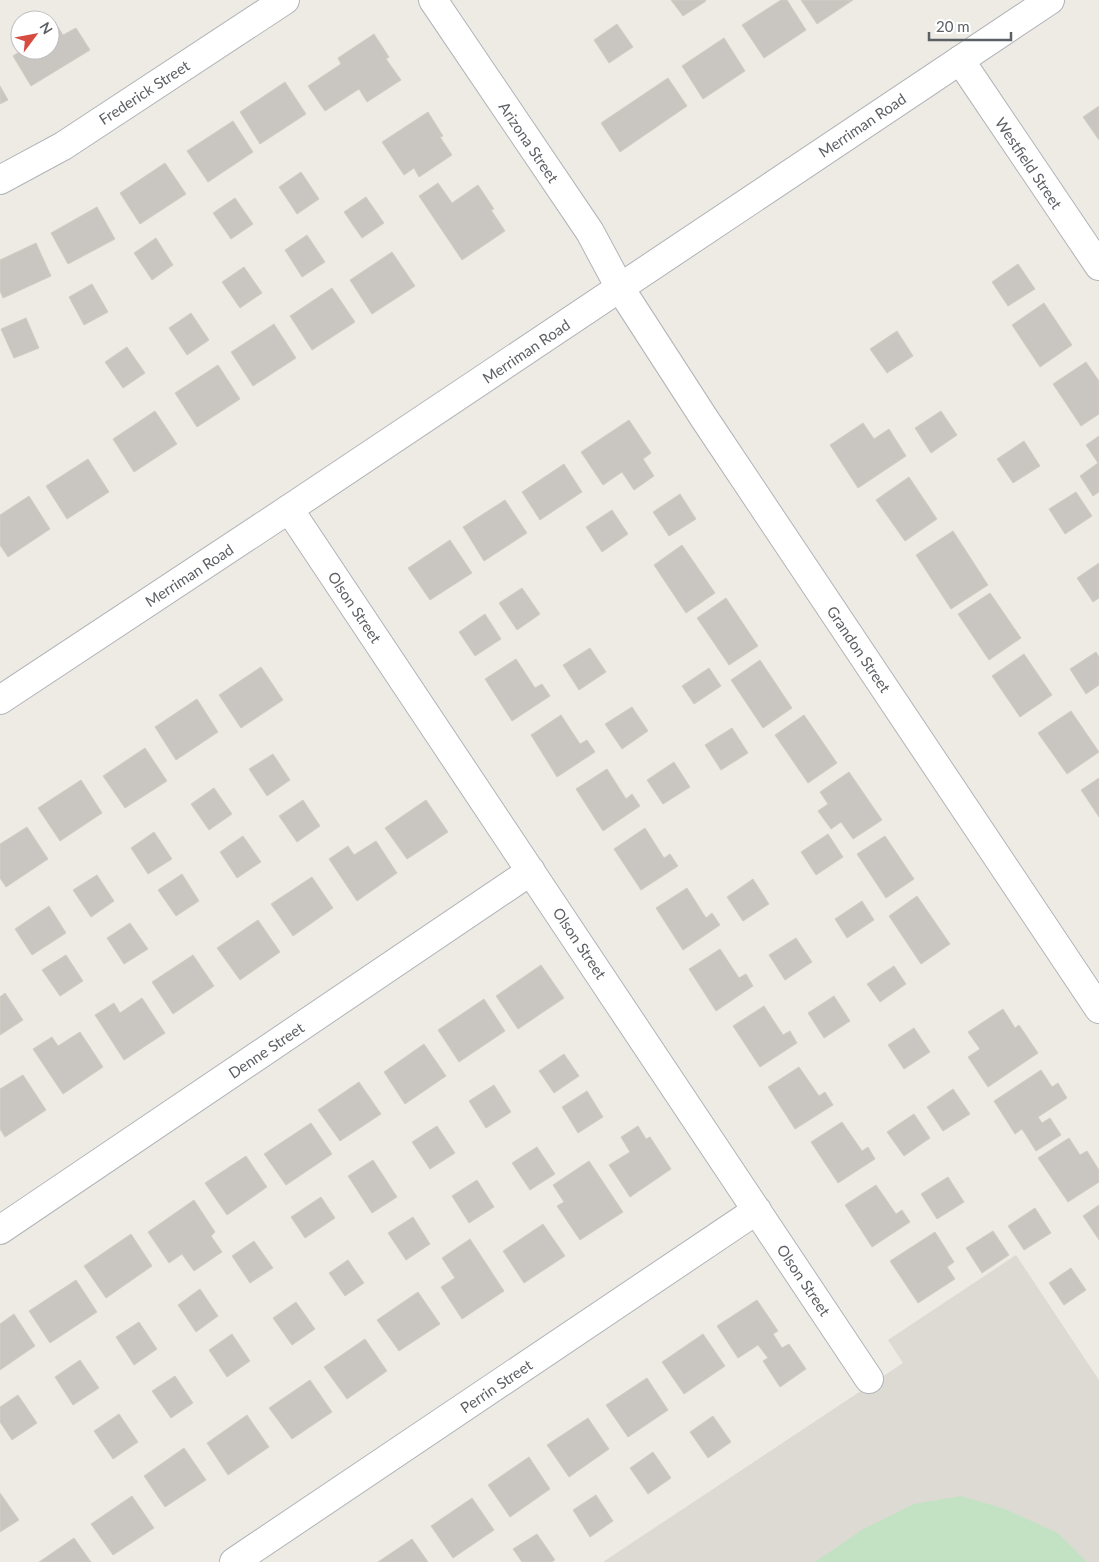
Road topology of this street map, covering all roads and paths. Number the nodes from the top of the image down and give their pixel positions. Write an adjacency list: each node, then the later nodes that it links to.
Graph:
1 (286, 0): 5 (street, Frederick Street)
2 (433, 0): 7 (street, Arizona Street)
3 (1050, 0): 4 (street, Merriman Road)
4 (960, 60): 6 (street, Westfield Street); 7 (street, Merriman Road)
5 (0, 180)
6 (1099, 266)
7 (620, 288): 8 (street, Merriman Road); 11 (street, Grandon Street)
8 (289, 509): 9 (street, Merriman Road); 10 (street, Olson Street)
9 (0, 700)
10 (531, 871): 12 (street, Olson Street); 13 (street, Denne Street)
11 (1099, 1009)
12 (758, 1210): 14 (street, Olson Street); 15 (street, Perrin Street)
13 (0, 1230)
14 (869, 1378)
15 (234, 1562)

